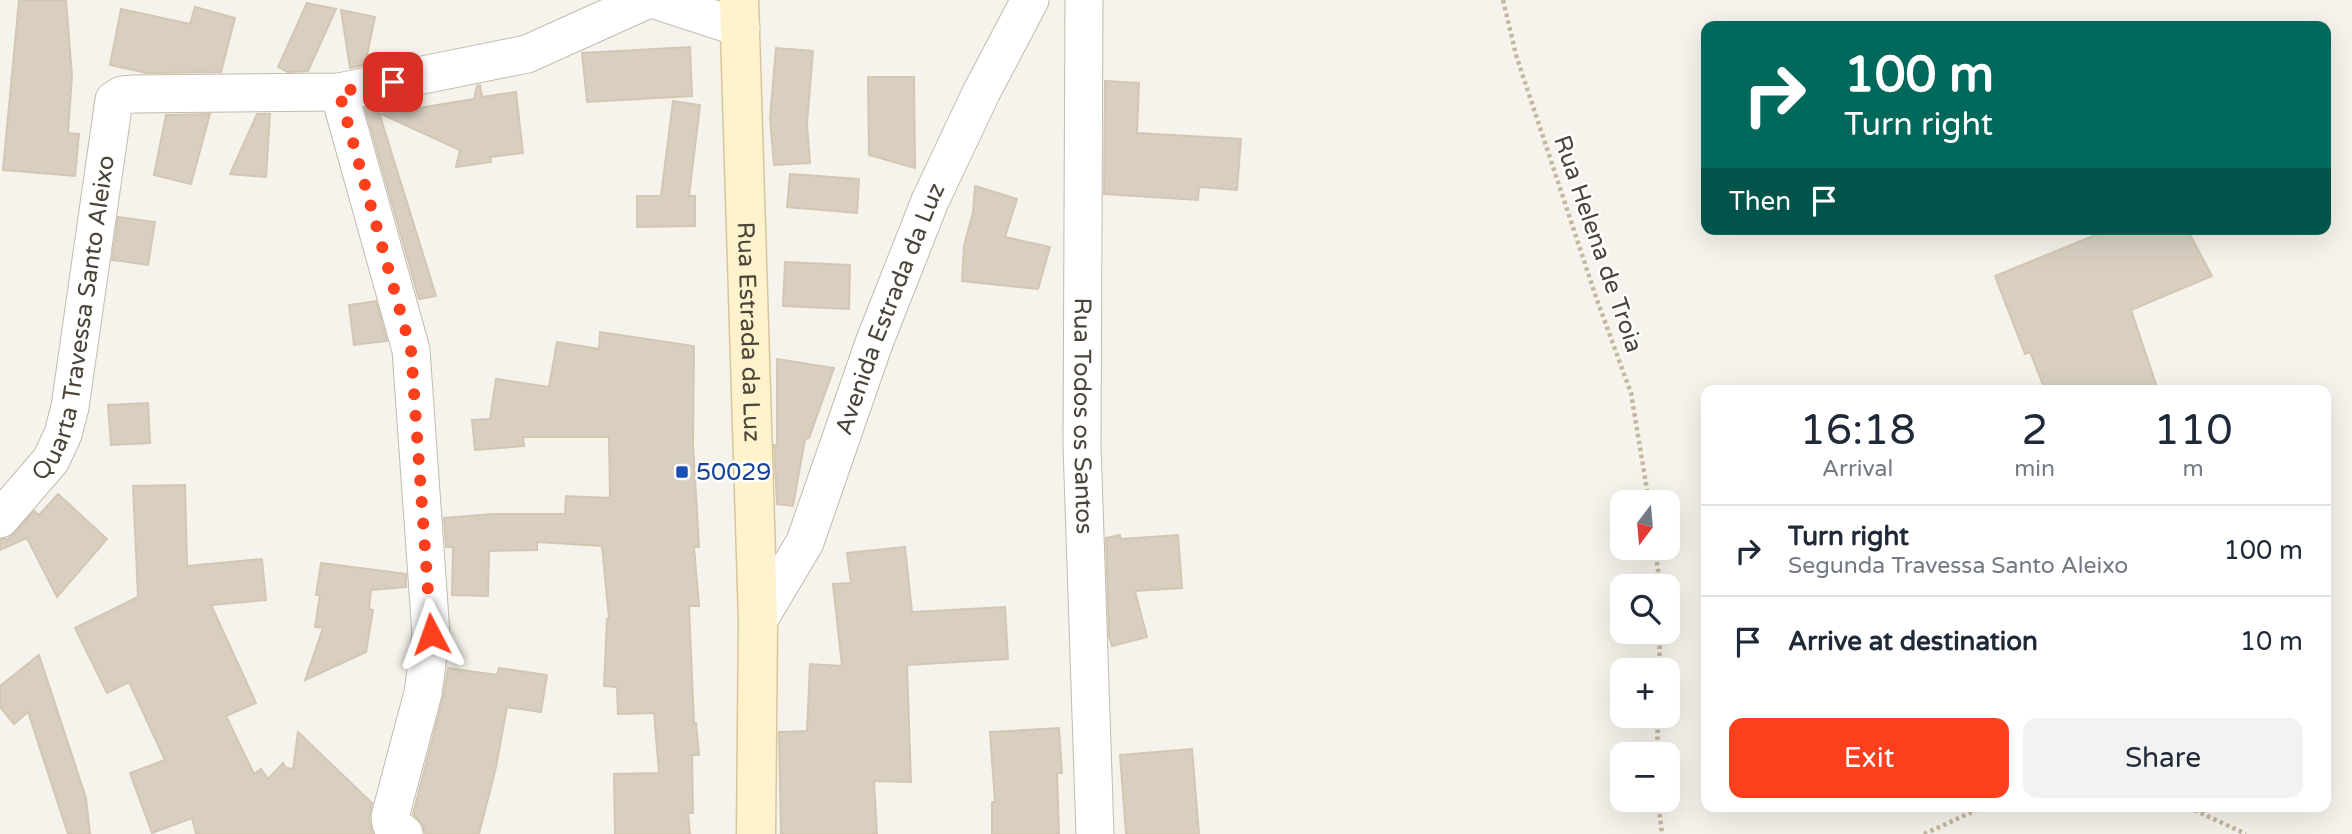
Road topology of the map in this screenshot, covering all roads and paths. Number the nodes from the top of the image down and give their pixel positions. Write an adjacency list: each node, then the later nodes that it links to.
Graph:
1 (647, 0): 7 (street)
2 (654, 0): 6 (street)
3 (1030, 0): 10 (street, Avenida Estrada da Luz)
4 (1084, 0): 16 (street, Rua Todos os Santos)
5 (1503, 0): 8 (path, Rua Helena de Troia)
6 (740, 14): 10 (main road, Rua Estrada da Luz)
7 (339, 92): 9 (street, Quarta Travessa Santo Aleixo); 14 (street)
8 (1647, 490)
9 (0, 519)
10 (758, 621): 15 (main road, Rua Estrada da Luz)
11 (1659, 812): 17 (path)
12 (1972, 812): 18 (path)
13 (2199, 812): 19 (path)
14 (404, 834)
15 (756, 834)
16 (1095, 834)
17 (1662, 834)
18 (1923, 834)
19 (2246, 834)

